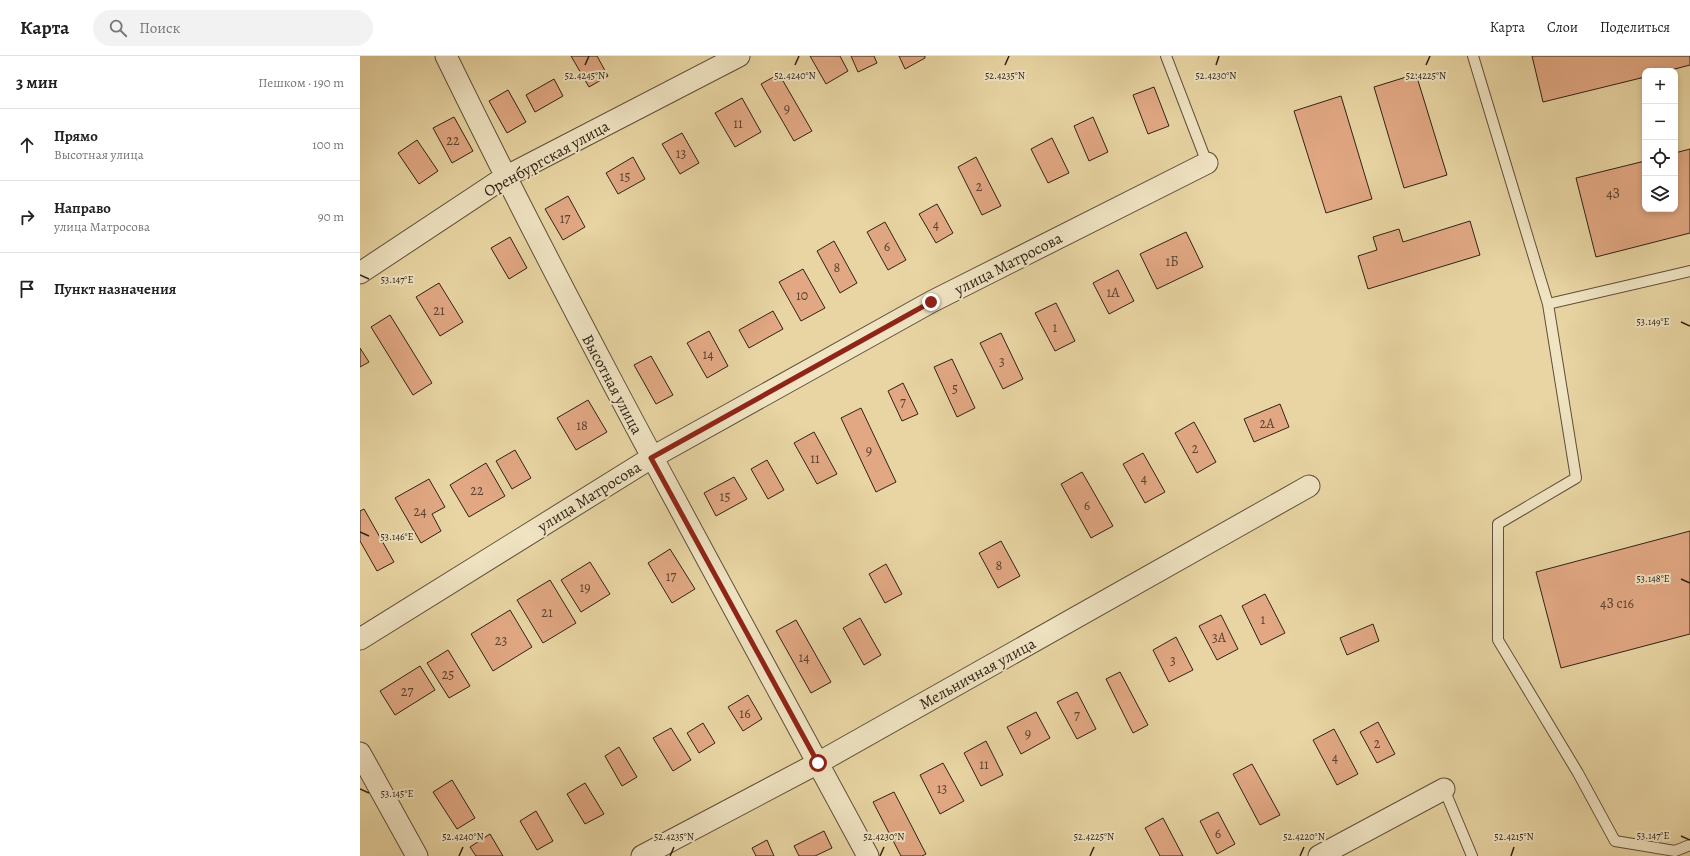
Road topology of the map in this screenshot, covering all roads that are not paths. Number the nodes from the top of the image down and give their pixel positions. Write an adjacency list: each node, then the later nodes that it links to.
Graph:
1 (446, 56): 6 (street, Высотная улица)
2 (739, 56): 6 (street, Оренбургская улица)
3 (1166, 56): 5 (lane)
4 (1473, 56): 9 (lane)
5 (1206, 163): 10 (street, улица Матросова)
6 (505, 177): 8 (street, Оренбургская улица); 10 (street, Высотная улица)
7 (1690, 271): 9 (lane)
8 (360, 273)
9 (1548, 304): 16 (lane)
10 (651, 458): 12 (street, улица Матросова); 14 (street, Высотная улица)
11 (1309, 486): 14 (street, Мельничная улица)
12 (360, 639)
13 (360, 753): 17 (street)
14 (818, 763): 18 (street, Мельничная улица); 19 (street, Высотная улица)
15 (1444, 789): 20 (street); 21 (lane)
16 (1690, 845)
17 (417, 856)
18 (642, 856)
19 (868, 856)
20 (1319, 856)
21 (1472, 856)

